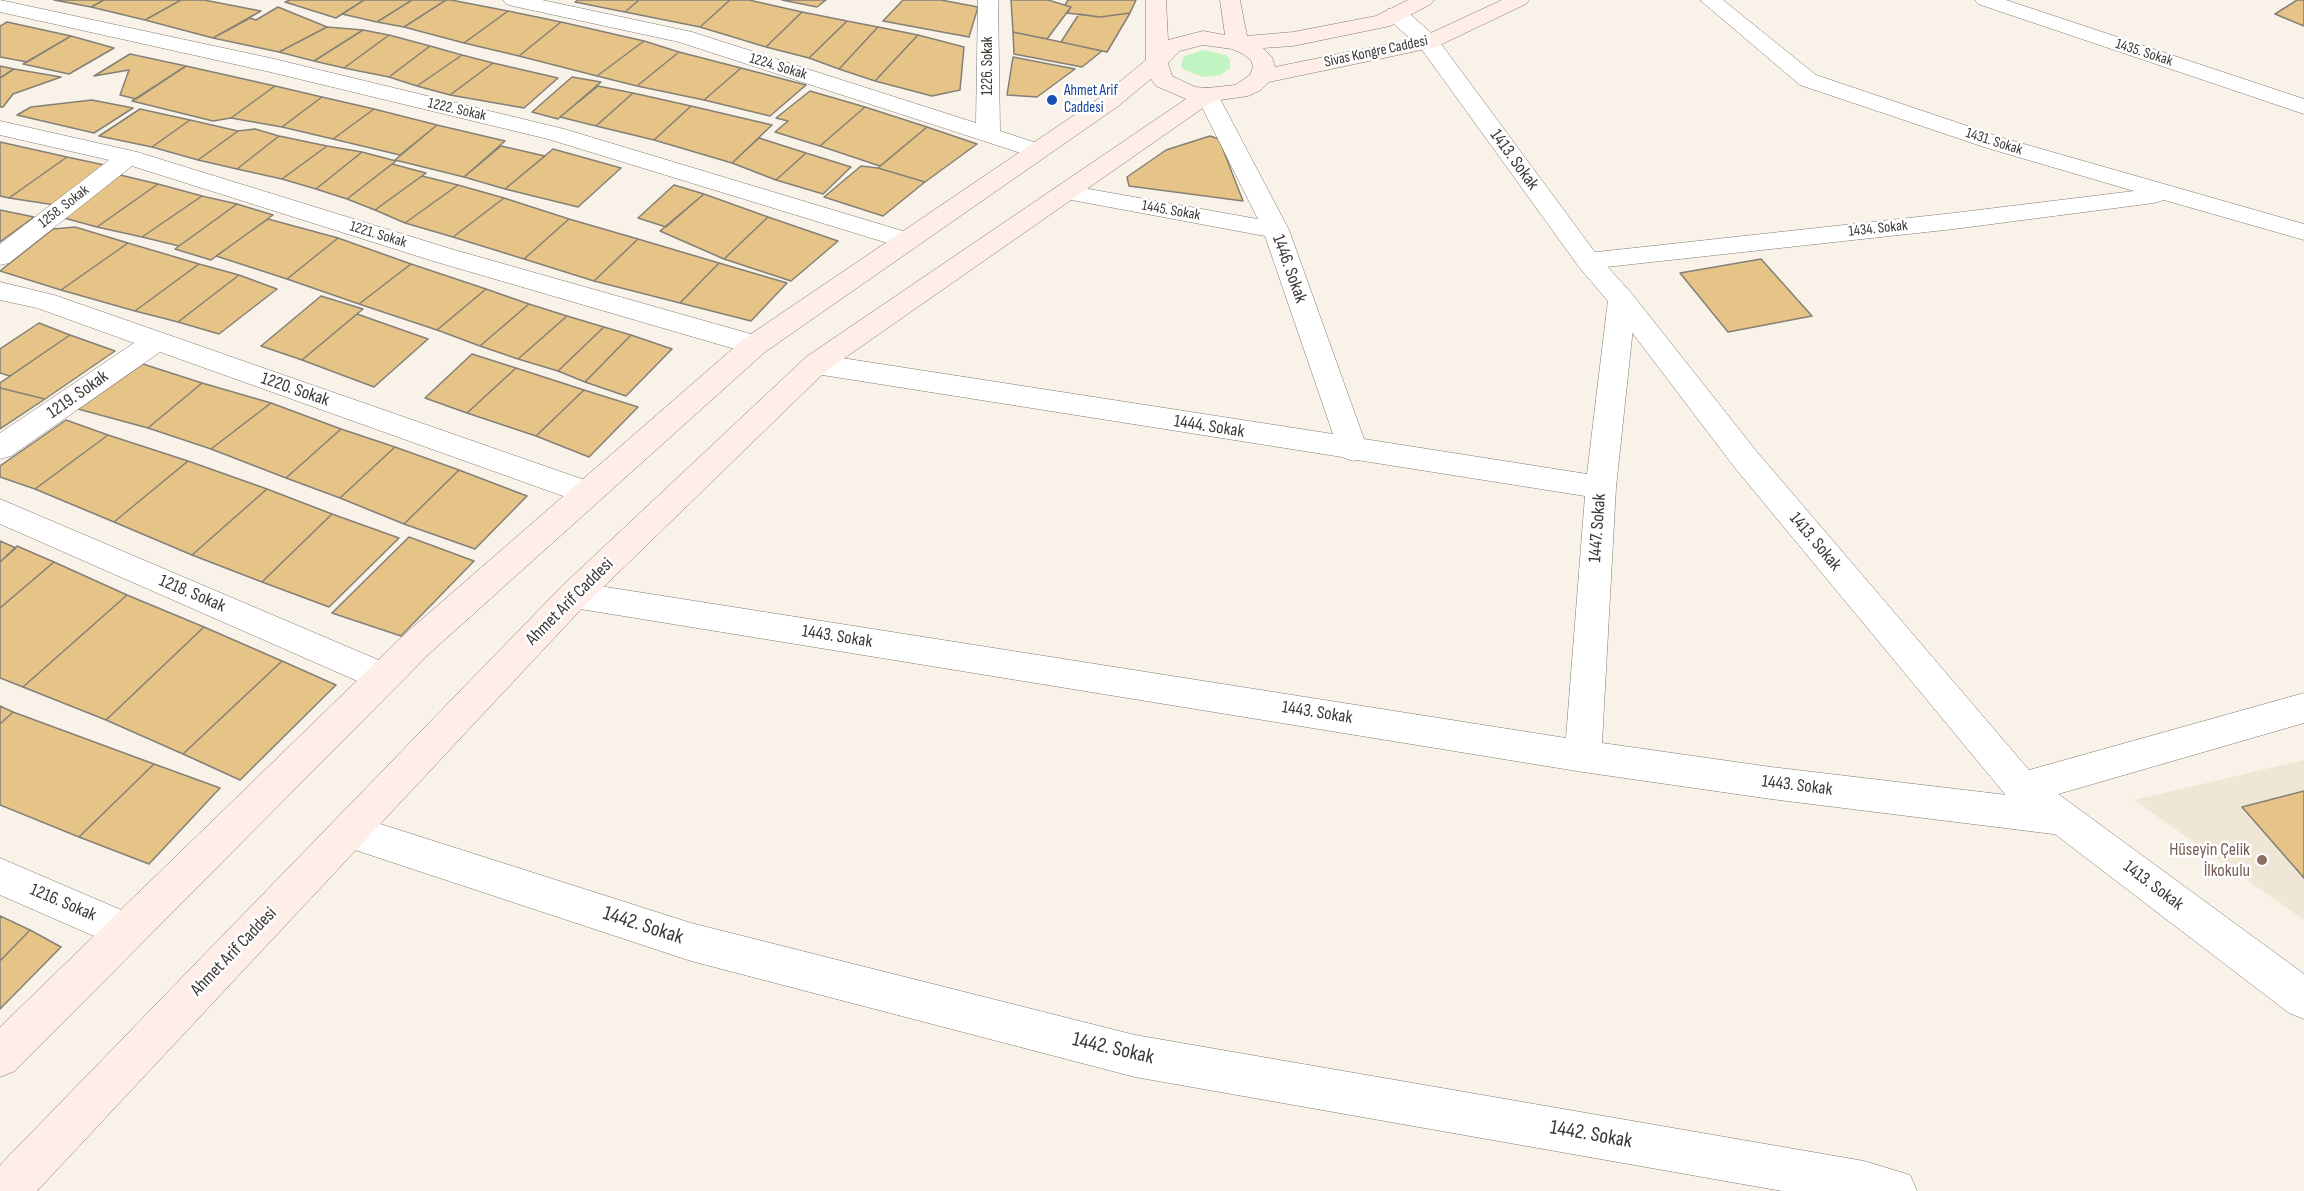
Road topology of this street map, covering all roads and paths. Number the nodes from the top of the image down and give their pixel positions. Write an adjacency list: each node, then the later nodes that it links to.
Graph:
1 (513, 0): 18 (street, 1224. Sokak)
2 (988, 0): 18 (street, 1226. Sokak)
3 (1156, 0): 13 (main road)
4 (1230, 0): 11 (main road)
5 (1424, 0): 10 (main road, Sivas Kongre Caddesi)
6 (1519, 0): 12 (main road, Sivas Kongre Caddesi)
7 (1710, 0): 22 (street, 1431. Sokak)
8 (1985, 0): 16 (street, 1435. Sokak)
9 (21, 6): 25 (street, 1222. Sokak)
10 (1396, 14): 11 (main road, Sivas Kongre Caddesi); 12 (street, 1413. Sokak)
11 (1238, 42): 13 (main road); 14 (main road)
12 (1428, 42): 14 (main road, Sivas Kongre Caddesi); 27 (street, 1413. Sokak)
13 (1157, 62): 15 (main road, Ahmet Arif Caddesi); 19 (main road)
14 (1261, 77): 15 (main road, Ahmet Arif Caddesi)
15 (1207, 95): 21 (main road, Ahmet Arif Caddesi); 23 (street, 1446. Sokak)
16 (2304, 106)
17 (0, 128): 20 (street, 1221. Sokak)
18 (988, 133): 19 (street, 1224. Sokak)
19 (1038, 151): 25 (main road)
20 (128, 157): 26 (street, 1258. Sokak); 31 (street, 1221. Sokak)
21 (1066, 192): 23 (street, 1445. Sokak); 32 (main road, Ahmet Arif Caddesi)
22 (2168, 194): 24 (street, 1431. Sokak); 27 (street, 1434. Sokak)
23 (1276, 230): 34 (street, 1446. Sokak)
24 (2304, 232)
25 (907, 241): 31 (main road)
26 (0, 257)
27 (1588, 261): 29 (street, 1413. Sokak)
28 (0, 291): 30 (street, 1220. Sokak)
29 (1622, 300): 35 (street, 1447. Sokak); 42 (street, 1413. Sokak)
30 (156, 341): 33 (street, 1219. Sokak); 36 (street, 1220. Sokak)
31 (755, 345): 36 (main road)
32 (816, 364): 34 (street, 1444. Sokak); 38 (main road, Ahmet Arif Caddesi)
33 (0, 448)
34 (1353, 450): 35 (street, 1444. Sokak)
35 (1601, 488): 41 (street, 1447. Sokak)
36 (588, 493): 39 (main road)
37 (0, 511): 39 (street, 1218. Sokak)
38 (574, 595): 41 (street, 1443. Sokak); 44 (main road, Ahmet Arif Caddesi)
39 (383, 677): 46 (main road)
40 (2304, 708): 42 (street)
41 (1583, 756): 43 (street, 1443. Sokak)
42 (2022, 788): 43 (street, 1413. Sokak)
43 (2061, 818): 47 (street, 1413. Sokak)
44 (349, 831): 49 (main road, Ahmet Arif Caddesi); 50 (street, 1442. Sokak)
45 (0, 876): 46 (street, 1216. Sokak)
46 (126, 931): 48 (main road)
47 (2304, 999)
48 (0, 1056)
49 (6, 1191)
50 (1894, 1191)

